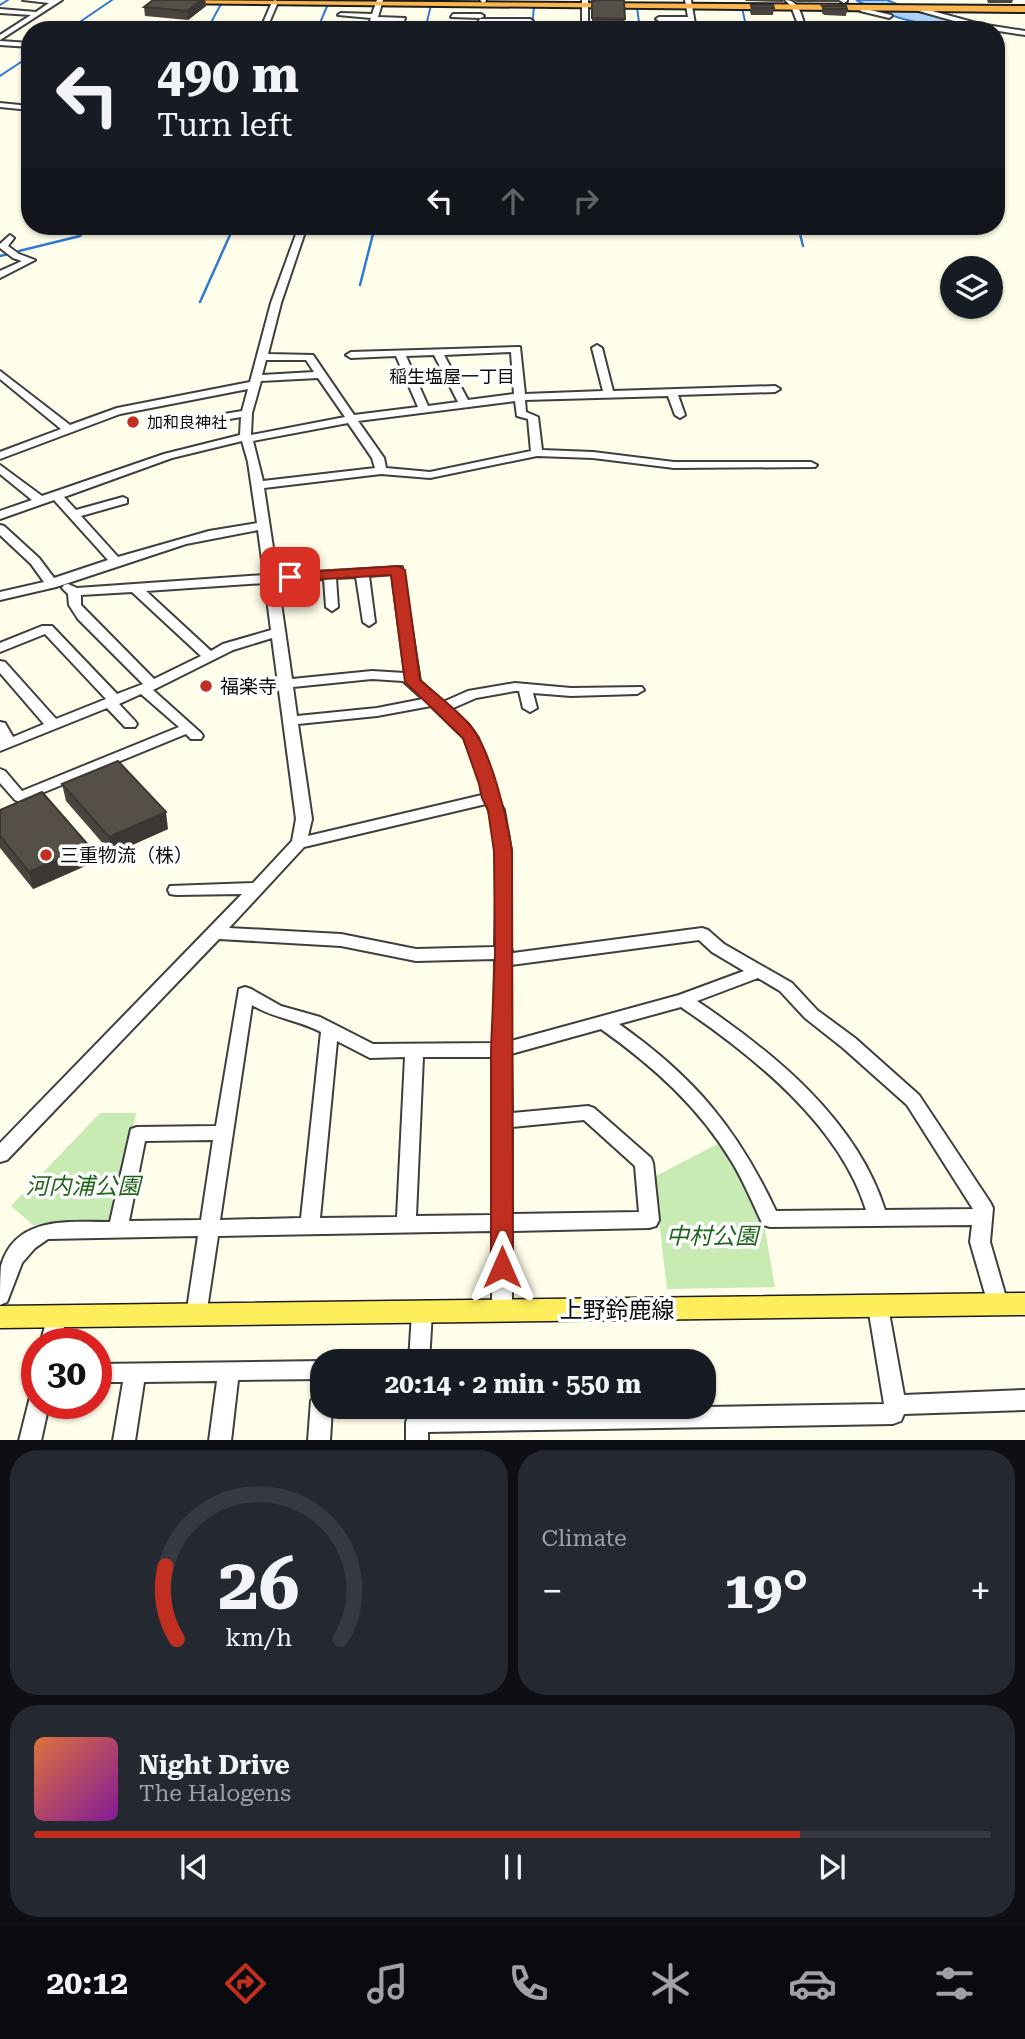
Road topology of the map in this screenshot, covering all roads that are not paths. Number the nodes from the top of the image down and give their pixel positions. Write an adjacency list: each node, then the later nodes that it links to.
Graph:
1 (25, 0): 4 (street); 15 (street)
2 (160, 0): 5 (highway)
3 (315, 0): 6 (highway)
4 (58, 1): 16 (street)
5 (217, 1): 7 (highway)
6 (380, 1): 7 (highway); 8 (highway); 20 (street)
7 (275, 2): 25 (street)
8 (483, 2): 9 (highway); 21 (street)
9 (585, 2): 10 (highway); 30 (street)
10 (689, 3): 11 (highway); 23 (street)
11 (792, 4): 12 (highway); 31 (street)
12 (859, 5): 13 (highway); 19 (street)
13 (911, 5): 14 (highway); 32 (street)
14 (1025, 8)
15 (3, 11): 16 (street)
16 (39, 14): 24 (street)
17 (341, 15): 20 (street)
18 (453, 16): 21 (street)
19 (889, 16)
20 (374, 17): 26 (street); 27 (street)
21 (480, 18): 28 (street); 29 (street)
22 (659, 19): 23 (street)
23 (692, 19)
24 (28, 21)
25 (267, 21)
26 (373, 21)
27 (402, 21)
28 (480, 21)
29 (530, 21)
30 (585, 21)
31 (799, 21)
32 (963, 21)
33 (21, 26): 36 (street)
34 (1005, 30): 35 (street)
35 (1025, 33)
36 (0, 40): 37 (street)
37 (21, 44)
38 (0, 105): 39 (street)
39 (21, 107)
40 (300, 235): 47 (street)
41 (0, 237): 42 (street)
42 (0, 275)
43 (597, 348): 53 (street)
44 (437, 351): 45 (street); 54 (street); 55 (street)
45 (399, 352): 46 (street); 56 (street)
46 (351, 355)
47 (261, 358): 49 (street); 50 (street)
48 (0, 374): 61 (street)
49 (320, 375): 50 (street); 59 (street)
50 (254, 381): 57 (street); 61 (street)
51 (775, 389): 52 (street)
52 (672, 392): 53 (street); 58 (street)
53 (609, 394): 54 (street)
54 (519, 397): 55 (street); 63 (street)
55 (465, 405): 56 (street)
56 (425, 410): 59 (street)
57 (247, 413): 60 (street); 62 (street)
58 (680, 415)
59 (351, 419): 62 (street); 67 (street)
60 (172, 426)
61 (68, 429): 64 (street)
62 (246, 438): 68 (street); 69 (street)
63 (537, 453): 65 (street); 67 (street)
64 (0, 456)
65 (811, 465)
66 (0, 468): 70 (street)
67 (381, 471): 68 (street)
68 (258, 485): 74 (street)
69 (56, 495): 70 (street); 72 (street)
70 (40, 500): 73 (street)
71 (123, 501): 72 (street)
72 (75, 514): 76 (street)
73 (0, 515)
74 (263, 526): 76 (street); 79 (street)
75 (0, 529): 80 (street)
76 (115, 561): 80 (street)
77 (362, 573): 78 (street); 85 (street); 90 (street)
78 (330, 575): 79 (street); 84 (street)
79 (270, 578): 81 (street); 86 (street)
80 (55, 583): 82 (street); 83 (street)
81 (134, 587): 82 (street); 88 (street)
82 (74, 592): 92 (street)
83 (0, 596)
84 (332, 607)
85 (369, 622)
86 (278, 632): 88 (street); 91 (street)
87 (0, 648): 95 (street)
88 (209, 656): 92 (street)
89 (0, 665): 101 (street)
90 (413, 682): 91 (street); 96 (street)
91 (285, 684): 98 (street)
92 (147, 687): 95 (street); 103 (street)
93 (526, 690): 94 (street); 96 (street); 97 (street)
94 (637, 690)
95 (113, 702): 99 (street); 101 (street)
96 (437, 704): 98 (street); 104 (street)
97 (530, 708)
98 (290, 721): 105 (street)
99 (130, 724)
100 (0, 726): 102 (street)
101 (54, 726): 102 (street)
102 (5, 745)
103 (0, 774)
104 (490, 798): 105 (street); 109 (street)
105 (299, 843): 106 (street)
106 (258, 888): 107 (street); 108 (street)
107 (176, 890)
108 (214, 933): 109 (street); 118 (street)
109 (505, 957): 110 (street); 114 (street)
110 (758, 972): 111 (street); 119 (street)
111 (683, 999): 112 (street); 120 (street)
112 (604, 1022): 114 (street); 120 (street)
113 (330, 1028): 115 (street); 117 (street); 123 (street)
114 (501, 1050): 115 (street); 116 (street)
115 (414, 1053): 122 (street)
116 (502, 1121): 121 (street); 121 (street)
117 (223, 1133): 124 (street); 125 (street)
118 (0, 1155)
119 (982, 1217): 120 (street); 127 (street)
120 (878, 1218)
121 (502, 1222): 122 (street); 130 (street)
122 (405, 1224): 123 (street)
123 (310, 1225): 124 (street)
124 (208, 1228): 125 (street); 132 (street)
125 (118, 1229): 126 (street)
126 (0, 1296)
127 (998, 1304): 128 (main road, 上野鈴鹿線); 129 (main road, 上野鈴鹿線)
128 (1025, 1304)
129 (878, 1307): 130 (main road, 上野鈴鹿線); 142 (street)
130 (502, 1311): 131 (main road, 上野鈴鹿線)
131 (422, 1312): 132 (main road, 上野鈴鹿線); 136 (street)
132 (196, 1315): 134 (main road, 上野鈴鹿線)
133 (0, 1317): 134 (main road, 上野鈴鹿線)
134 (56, 1318): 135 (street)
135 (54, 1328)
136 (420, 1349)
137 (310, 1370): 140 (street)
138 (112, 1373): 139 (street)
139 (135, 1373): 140 (street); 147 (street)
140 (228, 1373): 148 (street)
141 (1025, 1400): 142 (street)
142 (895, 1405): 145 (street)
143 (35, 1419): 146 (street)
144 (321, 1419): 149 (street)
145 (417, 1423)
146 (30, 1440)
147 (124, 1440)
148 (220, 1440)
149 (319, 1440)

